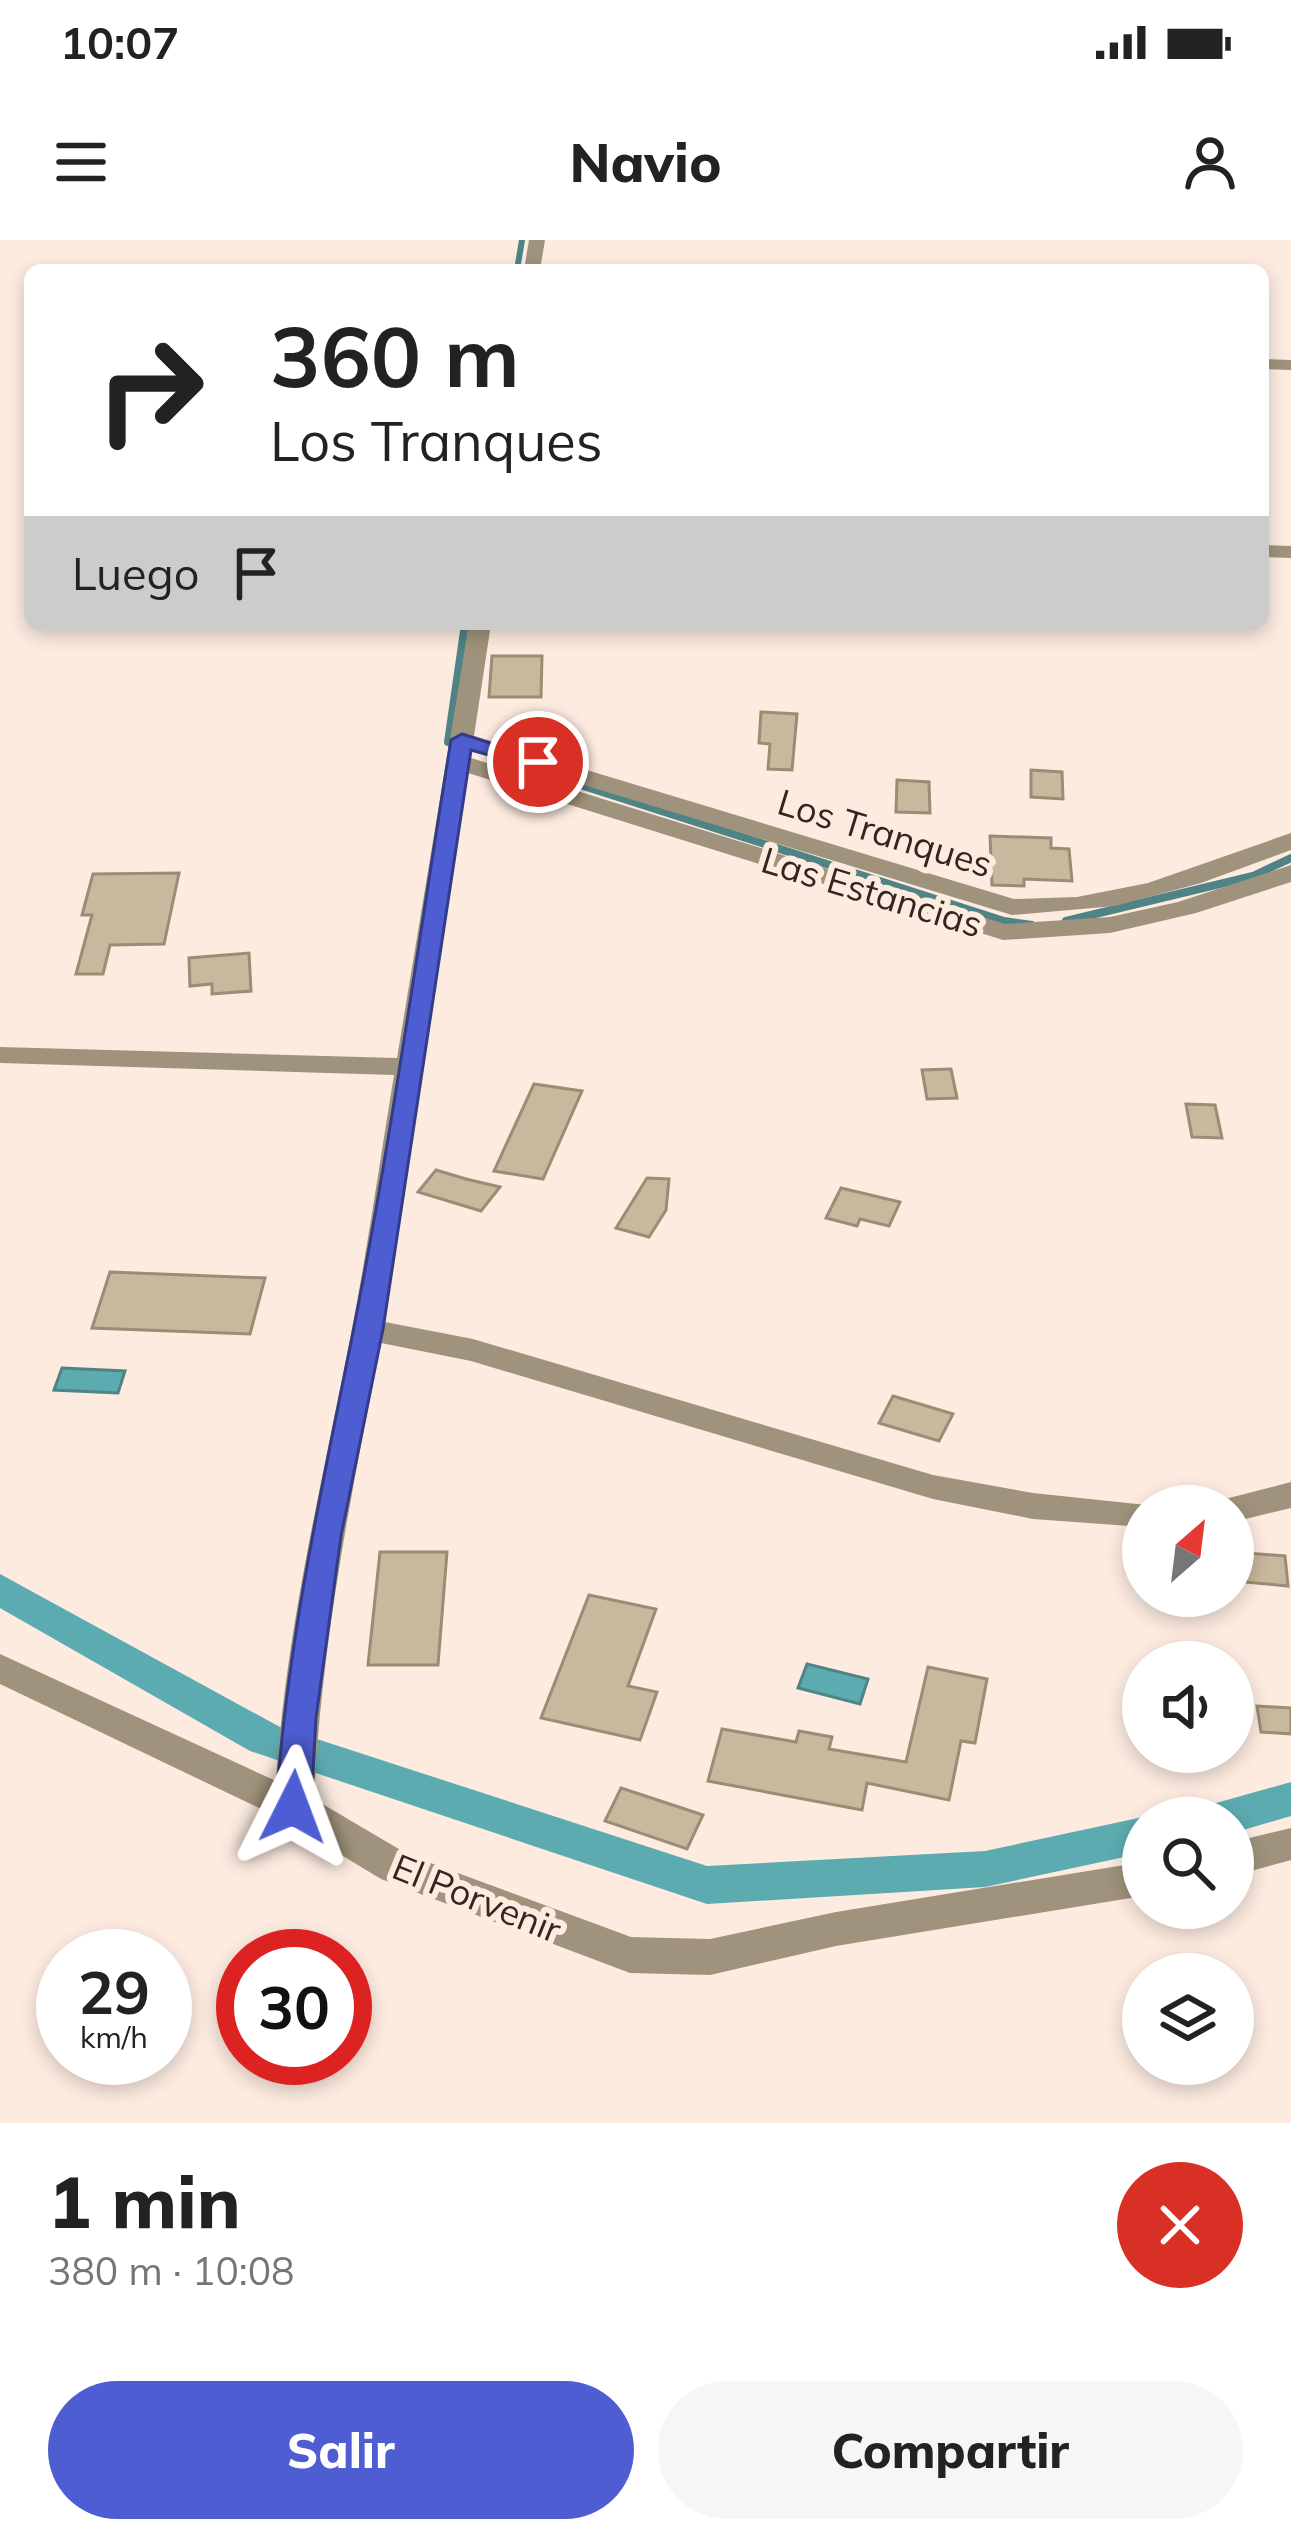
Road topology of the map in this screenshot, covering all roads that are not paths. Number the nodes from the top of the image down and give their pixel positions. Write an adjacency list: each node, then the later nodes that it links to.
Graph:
1 (479, 630): 2 (street)
2 (460, 751): 3 (street, Los Tranques); 4 (street, Las Estancias); 6 (street)
3 (1291, 841)
4 (1291, 873)
5 (0, 1055): 6 (street)
6 (407, 1067): 7 (street)
7 (368, 1329): 10 (street); 12 (street)
8 (1291, 1496): 9 (street)
9 (1254, 1504)
10 (1122, 1512)
11 (0, 1668): 12 (street, El Porvenir)
12 (293, 1807): 15 (street, El Porvenir)
13 (1291, 1844): 14 (street)
14 (1254, 1854)
15 (1122, 1882)

